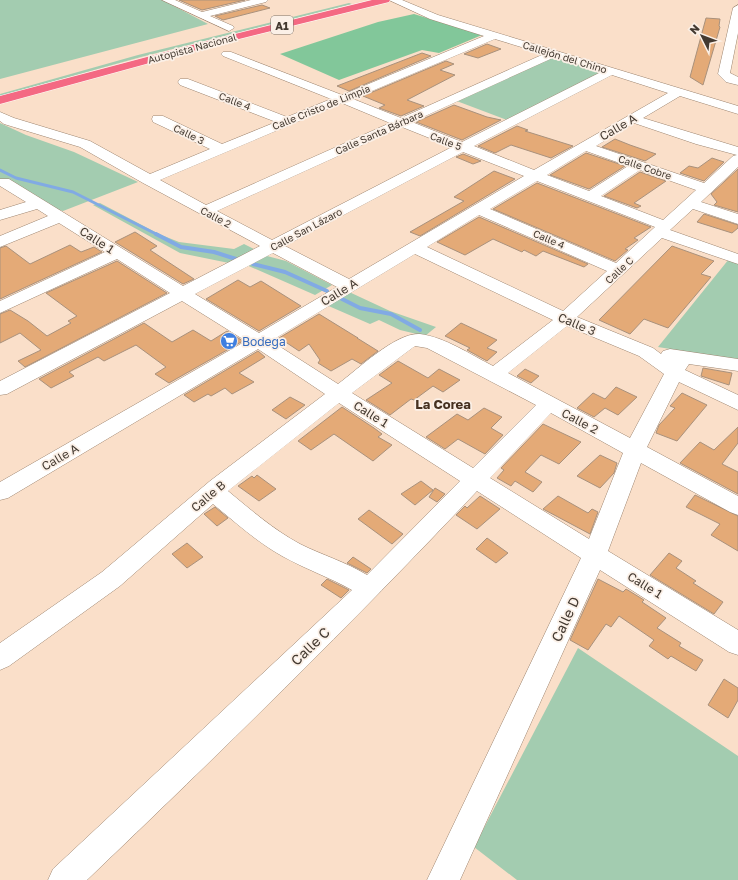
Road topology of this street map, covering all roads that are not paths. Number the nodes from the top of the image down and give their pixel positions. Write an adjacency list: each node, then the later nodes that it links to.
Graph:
1 (167, 0): 8 (street)
2 (263, 0): 8 (street)
3 (348, 0): 9 (highway, Autopista Nacional / A1)
4 (385, 0): 6 (highway, Autopista Nacional / A1)
5 (394, 0): 10 (street, Callejón del Chino)
6 (368, 2): 21 (highway, Autopista Nacional / A1)
7 (738, 9): 11 (street)
8 (200, 15): 9 (street)
9 (229, 28): 18 (highway, Autopista Nacional / A1)
10 (494, 35): 13 (street, Callejón del Chino); 20 (street, Calle Cristo de Limpia)
11 (735, 38): 14 (street)
12 (227, 54): 20 (street, Calle 5)
13 (553, 54): 15 (street, Callejón del Chino); 27 (street, Calle Santa Bárbara)
14 (732, 67): 16 (street)
15 (612, 72): 19 (street, Callejón del Chino); 29 (street, Calle San Lázaro)
16 (738, 81)
17 (184, 82): 26 (street, Calle 4)
18 (0, 89)
19 (678, 92): 22 (street, Callejón del Chino); 24 (street, Calle A)
20 (339, 99): 26 (street, Calle Cristo de Limpia); 27 (street, Calle 5)
21 (0, 100)
22 (738, 110)
23 (0, 116): 35 (street, Calle 2)
24 (632, 118): 28 (street, Calle A); 31 (street)
25 (158, 119): 30 (street, Calle 3)
26 (285, 121): 30 (street, Calle Cristo de Limpia)
27 (398, 123): 29 (street, Calle 5); 42 (street, Calle Santa Bárbara)
28 (584, 146): 33 (street, Calle Cobre); 34 (street, Calle A)
29 (462, 147): 34 (street, Calle 5); 48 (street, Calle San Lázaro)
30 (220, 149): 35 (street, Calle Cristo de Limpia)
31 (738, 151)
32 (738, 159): 37 (street, Calle C)
33 (639, 165): 37 (street, Calle Cobre); 38 (street)
34 (534, 176): 38 (street, Calle 5); 41 (street, Calle A)
35 (148, 180): 42 (street, Calle 2)
36 (4, 182): 40 (street, Calle 1)
37 (705, 188): 39 (street, Calle C)
38 (589, 197): 46 (street, Calle 5)
39 (690, 203): 45 (street); 46 (street, Calle C)
40 (37, 204): 43 (street); 44 (street, Calle 1)
41 (478, 209): 49 (street, Calle A); 52 (street, Calle 4)
42 (205, 211): 48 (street, Calle 2)
43 (0, 215)
44 (60, 217): 47 (street); 50 (street, Calle 1)
45 (738, 219)
46 (662, 229): 51 (street, Calle 5); 52 (street, Calle C)
47 (0, 242)
48 (273, 246): 53 (street, Calle 2); 54 (street, Calle San Lázaro)
49 (413, 247): 53 (street, Calle A); 56 (street, Calle 3)
50 (117, 253): 54 (street, Calle 1); 55 (street)
51 (738, 259)
52 (619, 270): 56 (street, Calle C)
53 (349, 286): 58 (street, Calle A)
54 (181, 294): 58 (street, Calle 1); 62 (street, Calle San Lázaro)
55 (0, 308)
56 (565, 319): 59 (street, Calle 3); 61 (street, Calle C)
57 (420, 340): 61 (street, Calle 2); 63 (street, Calle B)
58 (259, 341): 63 (street, Calle 1); 68 (street, Calle A)
59 (679, 364): 60 (street); 64 (street, Calle 3); 66 (street, Calle D)
60 (738, 365)
61 (495, 374): 65 (street, Calle 2)
62 (0, 389)
63 (340, 394): 67 (street, Calle 1); 69 (street, Calle B)
64 (738, 403)
65 (548, 404): 66 (street, Calle 2); 67 (street, Calle C)
66 (635, 450): 70 (street, Calle 2); 71 (street, Calle D)
67 (476, 479): 71 (street, Calle 1); 72 (street, Calle C)
68 (0, 492)
69 (213, 492): 72 (street); 74 (street, Calle B)
70 (738, 506)
71 (595, 554): 73 (street, Calle 1); 76 (street, Calle D)
72 (370, 588): 75 (street, Calle C)
73 (738, 644)
74 (0, 658)
75 (64, 880)
76 (443, 880)

